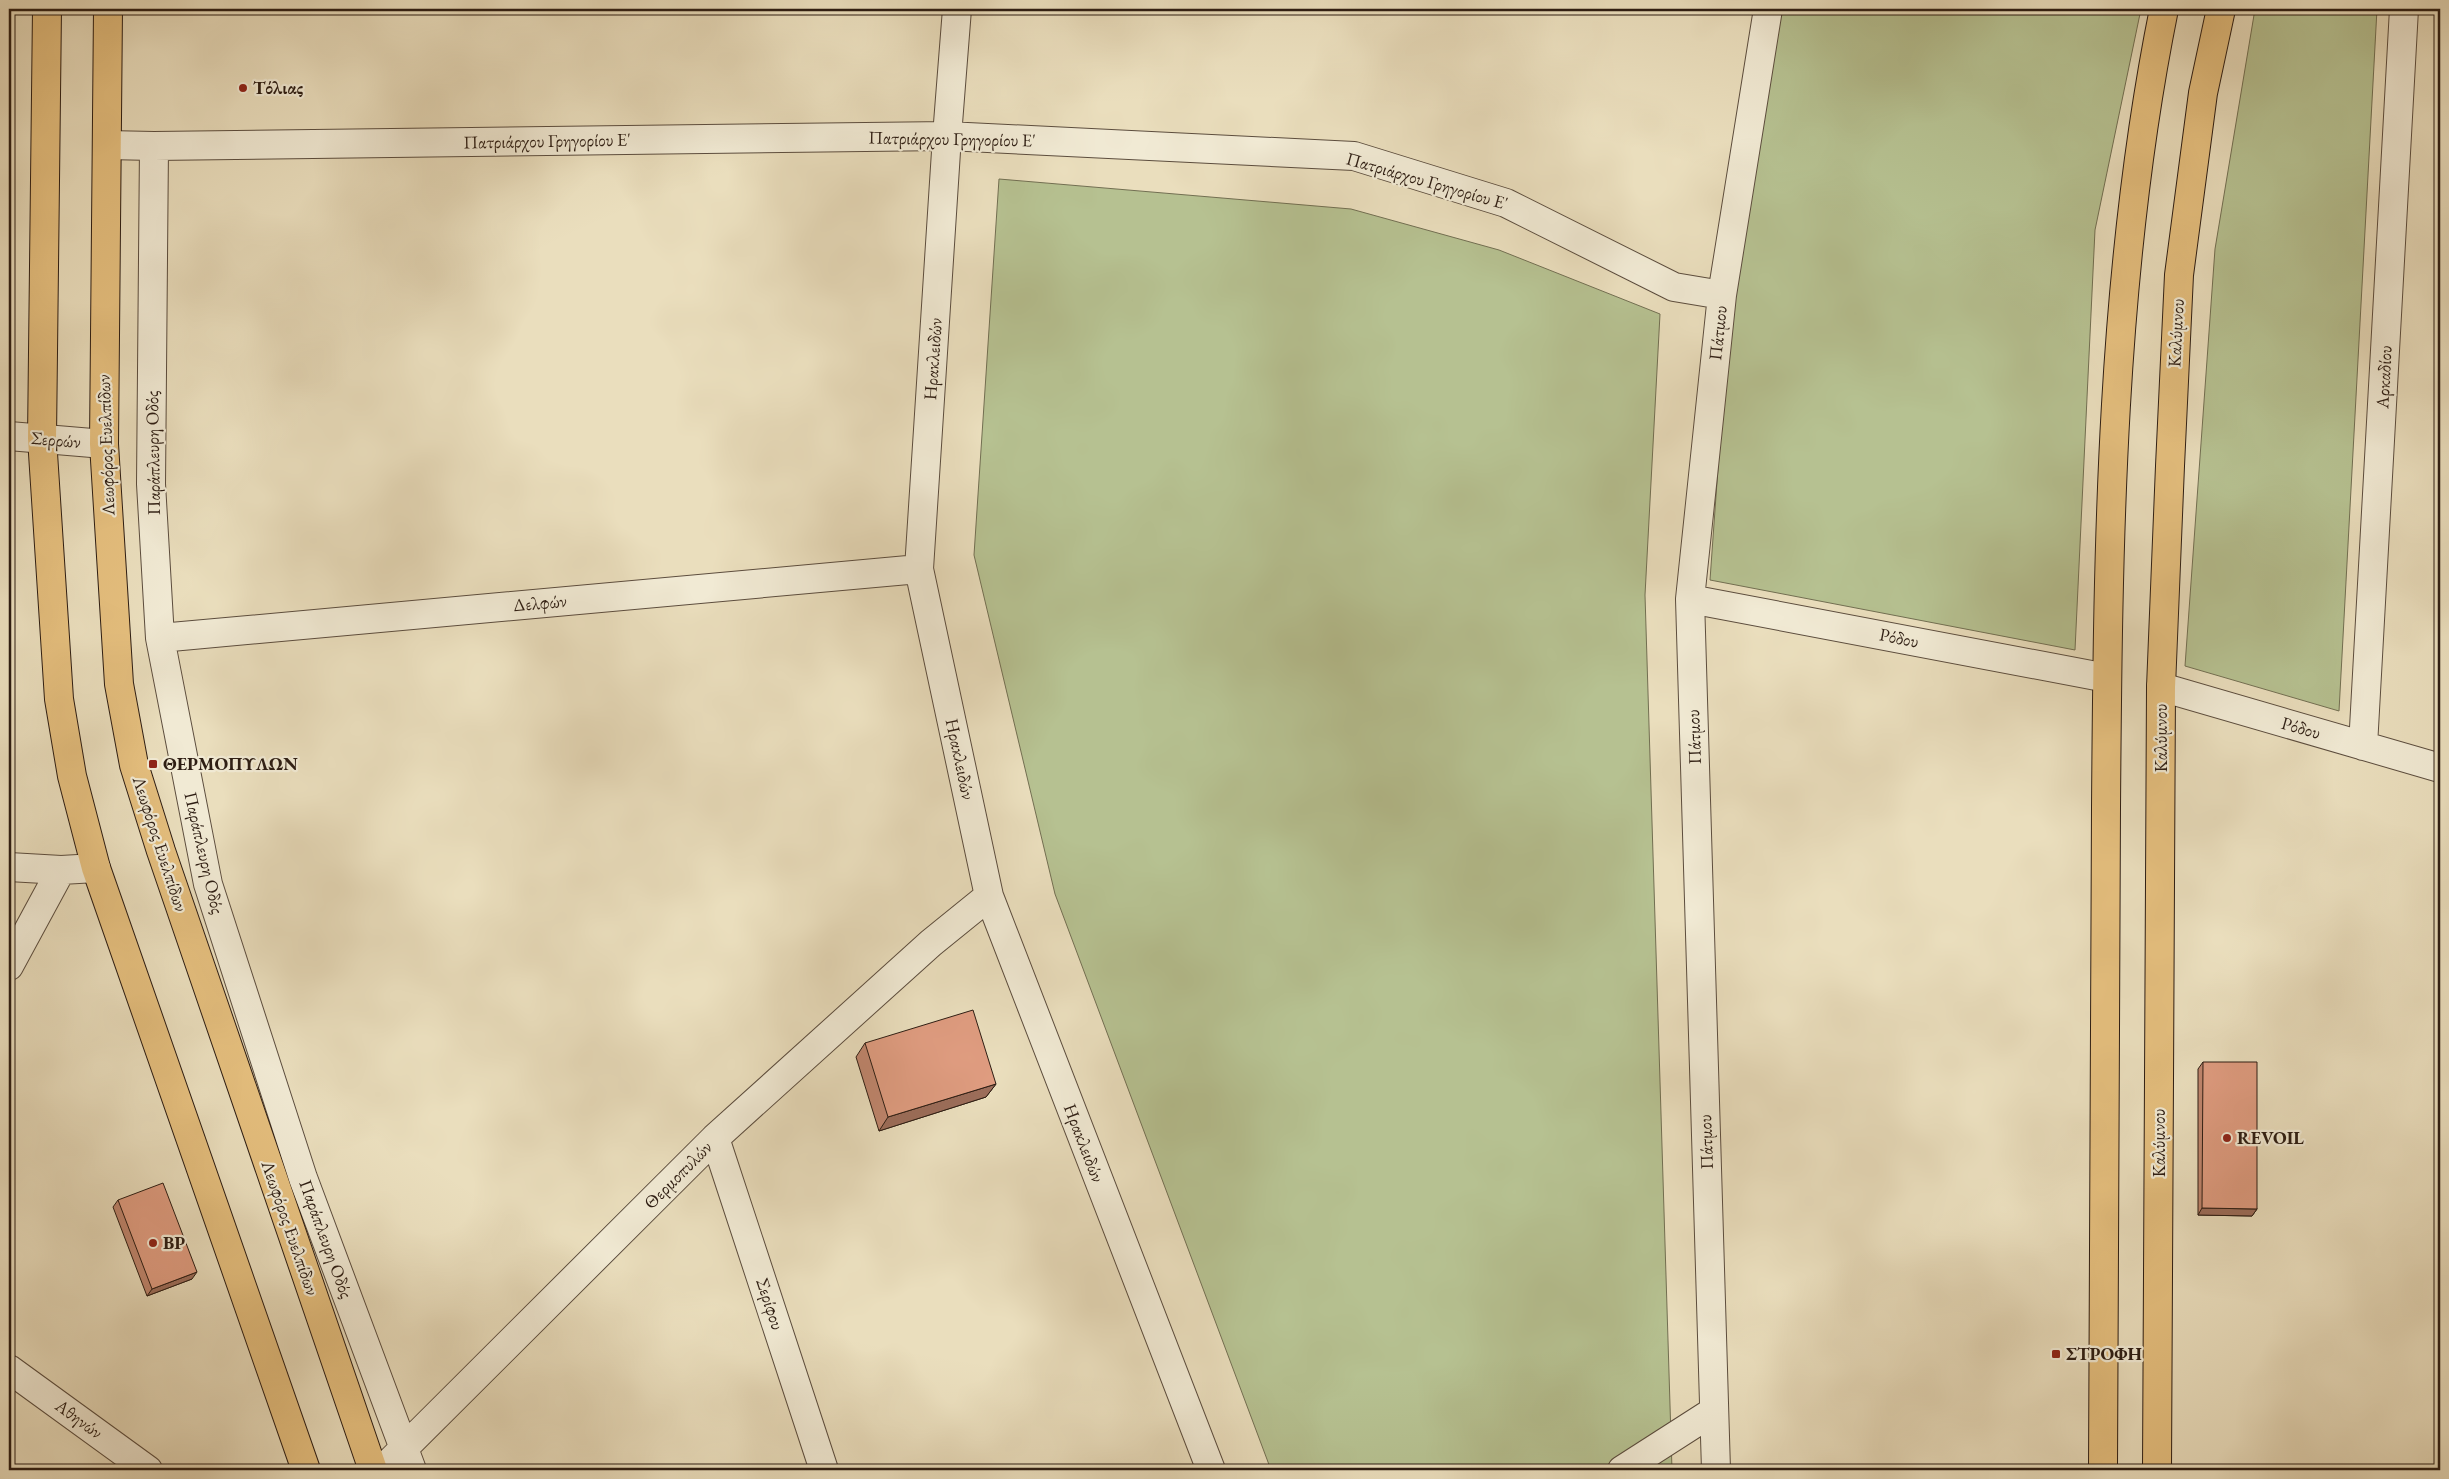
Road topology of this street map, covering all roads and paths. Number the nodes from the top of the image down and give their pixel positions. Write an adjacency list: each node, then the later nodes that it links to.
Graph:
1 (47, 9): 13 (main road)
2 (108, 9): 9 (main road, Λεωφόρος Ευελπίδων)
3 (958, 9): 8 (street, Ηρακλειδών)
4 (1768, 9): 11 (street, Πάτμου)
5 (2164, 9): 18 (main road)
6 (2221, 9): 19 (main road, Καλύμνου)
7 (2404, 9): 20 (street, Αρκαδίου)
8 (947, 136): 10 (street, Πατριάρχου Γρηγορίου Ε'); 11 (street, Πατριάρχου Γρηγορίου Ε'); 15 (street, Ηρακλειδών)
9 (107, 145): 10 (street, Πατριάρχου Γρηγορίου Ε'); 14 (main road, Λεωφόρος Ευελπίδων)
10 (154, 146): 17 (street, Παράπλευρη Οδός)
11 (1722, 295): 16 (street, Πάτμου)
12 (9, 436): 13 (street, Σερρών)
13 (42, 438): 14 (street, Σερρών); 23 (main road)
14 (104, 444): 33 (main road, Λεωφόρος Ευελπίδων)
15 (919, 569): 17 (street, Δελφών); 25 (street, Ηρακλειδών)
16 (1690, 599): 18 (street, Ρόδου); 29 (street, Πάτμου)
17 (160, 638): 30 (street, Παράπλευρη Οδός)
18 (2107, 678): 39 (main road)
19 (2161, 687): 20 (street, Ρόδου); 40 (main road, Καλύμνου)
20 (2363, 746): 21 (street, Ρόδου)
21 (2440, 768)
22 (9, 866): 24 (street)
23 (96, 868): 24 (street); 32 (main road)
24 (61, 870): 26 (street)
25 (989, 896): 27 (street, Θερμοπυλών); 36 (street, Ηρακλειδών)
26 (9, 966)
27 (715, 1138): 30 (street, Θερμοπυλών); 35 (street, Σερίφου)
28 (9, 1368): 31 (street, Αθηνών)
29 (1714, 1411): 37 (street); 38 (street, Πάτμου)
30 (408, 1459): 34 (street, Θερμοπυλών)
31 (148, 1470)
32 (306, 1470)
33 (373, 1470)
34 (382, 1470)
35 (824, 1470)
36 (1211, 1470)
37 (1622, 1470)
38 (1716, 1470)
39 (2103, 1470)
40 (2157, 1470)

